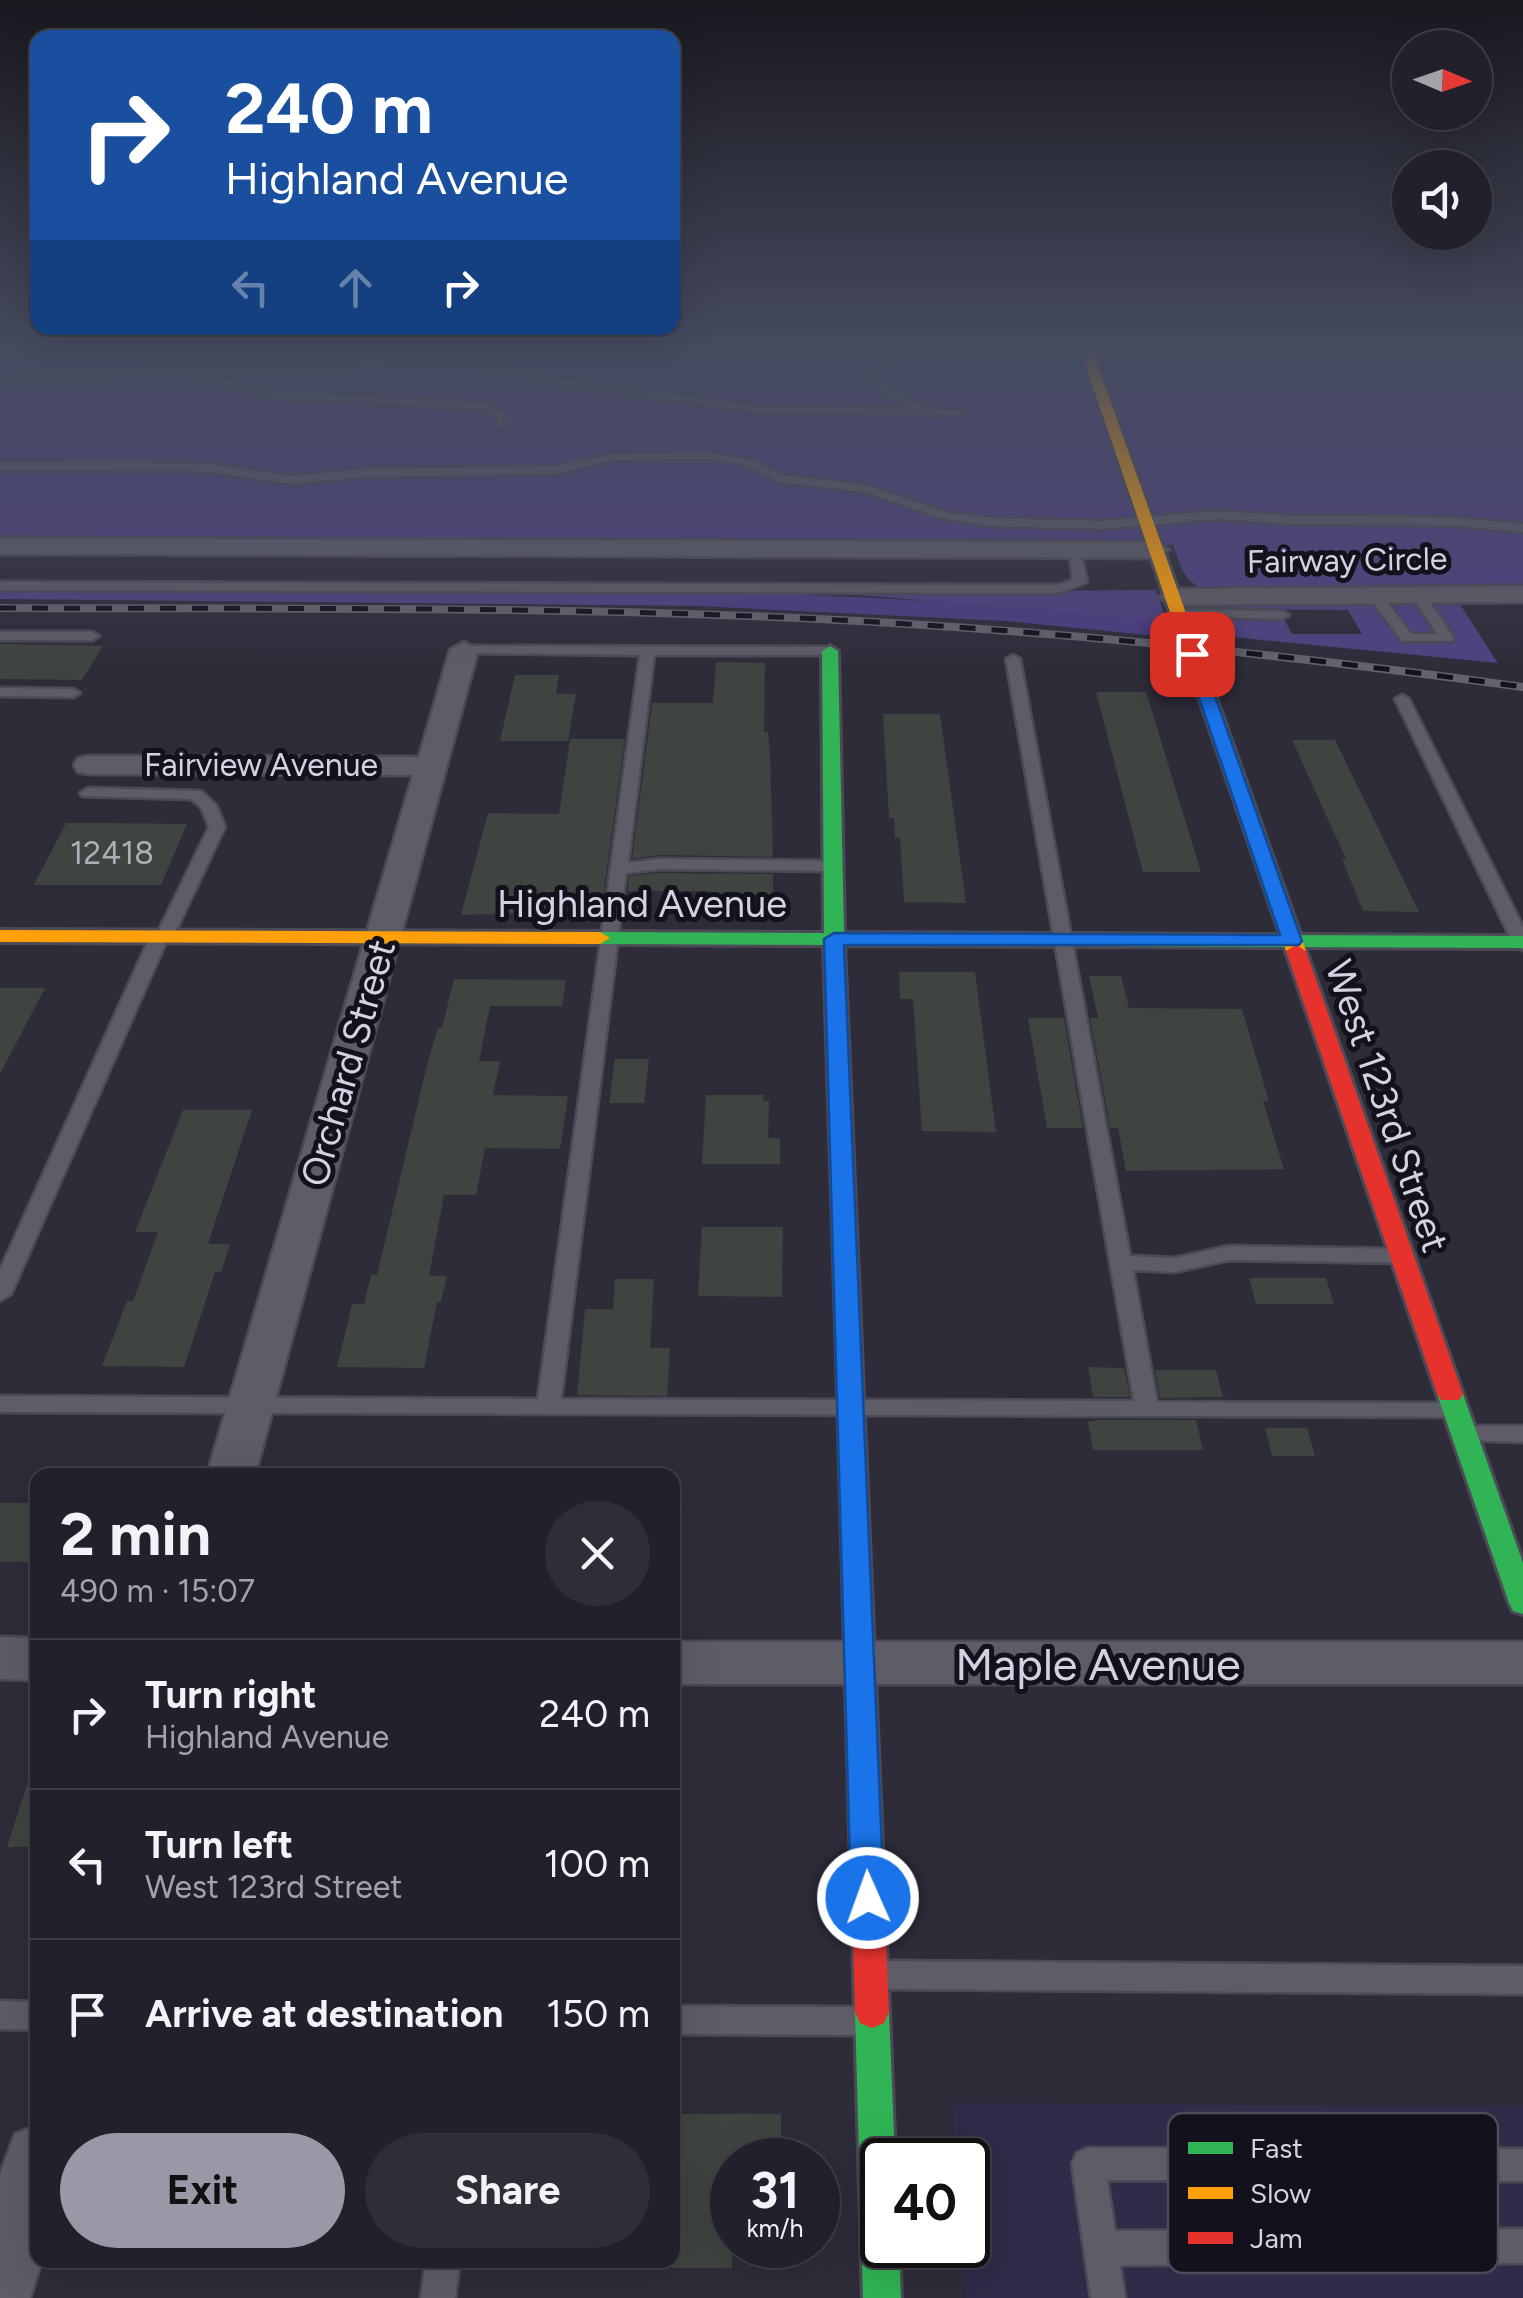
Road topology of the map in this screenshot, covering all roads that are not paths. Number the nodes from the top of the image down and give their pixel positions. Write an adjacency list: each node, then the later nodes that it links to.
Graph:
1 (687, 456): 4 (lane)
2 (712, 456): 5 (lane)
3 (1124, 456): 5 (street, West 123rd Street)
4 (0, 466)
5 (1146, 519): 6 (lane); 9 (street, West 123rd Street)
6 (1523, 528)
7 (0, 546): 8 (street)
8 (1075, 554): 9 (street); 10 (lane)
9 (1158, 555): 14 (street, West 123rd Street)
10 (0, 586)
11 (1418, 594): 12 (street, Fairway Circle); 13 (street, Fairway Circle); 13 (lane)
12 (1523, 594)
13 (1375, 595): 14 (street, Fairway Circle)
14 (1175, 605): 15 (lane); 35 (street, West 123rd Street)
15 (1282, 615)
16 (0, 636): 17 (lane)
17 (92, 636)
18 (464, 650): 19 (lane); 25 (street, Orchard Street)
19 (648, 651): 20 (lane); 28 (lane)
20 (830, 651): 27 (street)
21 (1013, 659): 34 (lane)
22 (0, 692): 23 (lane)
23 (73, 693)
24 (1402, 699): 36 (lane)
25 (432, 766): 26 (street, Fairview Avenue); 31 (street, Orchard Street)
26 (89, 779): 30 (lane)
27 (832, 866): 28 (lane); 33 (street)
28 (619, 869): 32 (lane)
29 (0, 936): 30 (street, Highland Avenue)
30 (162, 936): 31 (street, Highland Avenue); 39 (lane)
31 (383, 938): 32 (street, Highland Avenue); 41 (street, Orchard Street)
32 (610, 938): 33 (street, Highland Avenue); 42 (lane)
33 (834, 939): 34 (street, Highland Avenue); 43 (street)
34 (1063, 940): 35 (street, Highland Avenue); 38 (lane)
35 (1292, 941): 36 (street, Highland Avenue); 37 (street, West 123rd Street)
36 (1522, 943)
37 (1402, 1256): 38 (lane); 45 (street, West 123rd Street)
38 (1120, 1264): 44 (lane)
39 (0, 1294)
40 (0, 1404): 41 (lane)
41 (250, 1406): 42 (lane); 47 (street, Orchard Street)
42 (548, 1408): 43 (lane)
43 (851, 1410): 44 (lane); 53 (street)
44 (1147, 1410): 45 (lane)
45 (1460, 1422): 46 (lane); 48 (street, West 123rd Street)
46 (1523, 1434)
47 (233, 1468)
48 (1523, 1603)
49 (0, 1658): 50 (street)
50 (30, 1659)
51 (680, 1663): 53 (street, Maple Avenue)
52 (1523, 1663): 53 (street, Maple Avenue)
53 (860, 1664): 54 (street)
54 (870, 1975): 55 (lane); 59 (street)
55 (1523, 1980)
56 (0, 2016): 57 (lane)
57 (30, 2016)
58 (680, 2020): 59 (lane)
59 (872, 2021): 71 (street)
60 (1168, 2164): 66 (lane)
61 (1498, 2165): 62 (lane)
62 (1523, 2165)
63 (30, 2184): 69 (street)
64 (1498, 2246): 65 (lane)
65 (1523, 2246)
66 (1100, 2248): 67 (lane); 72 (lane)
67 (1168, 2248)
68 (442, 2268): 70 (lane)
69 (0, 2288)
70 (438, 2298)
71 (882, 2298)
72 (1108, 2298)

